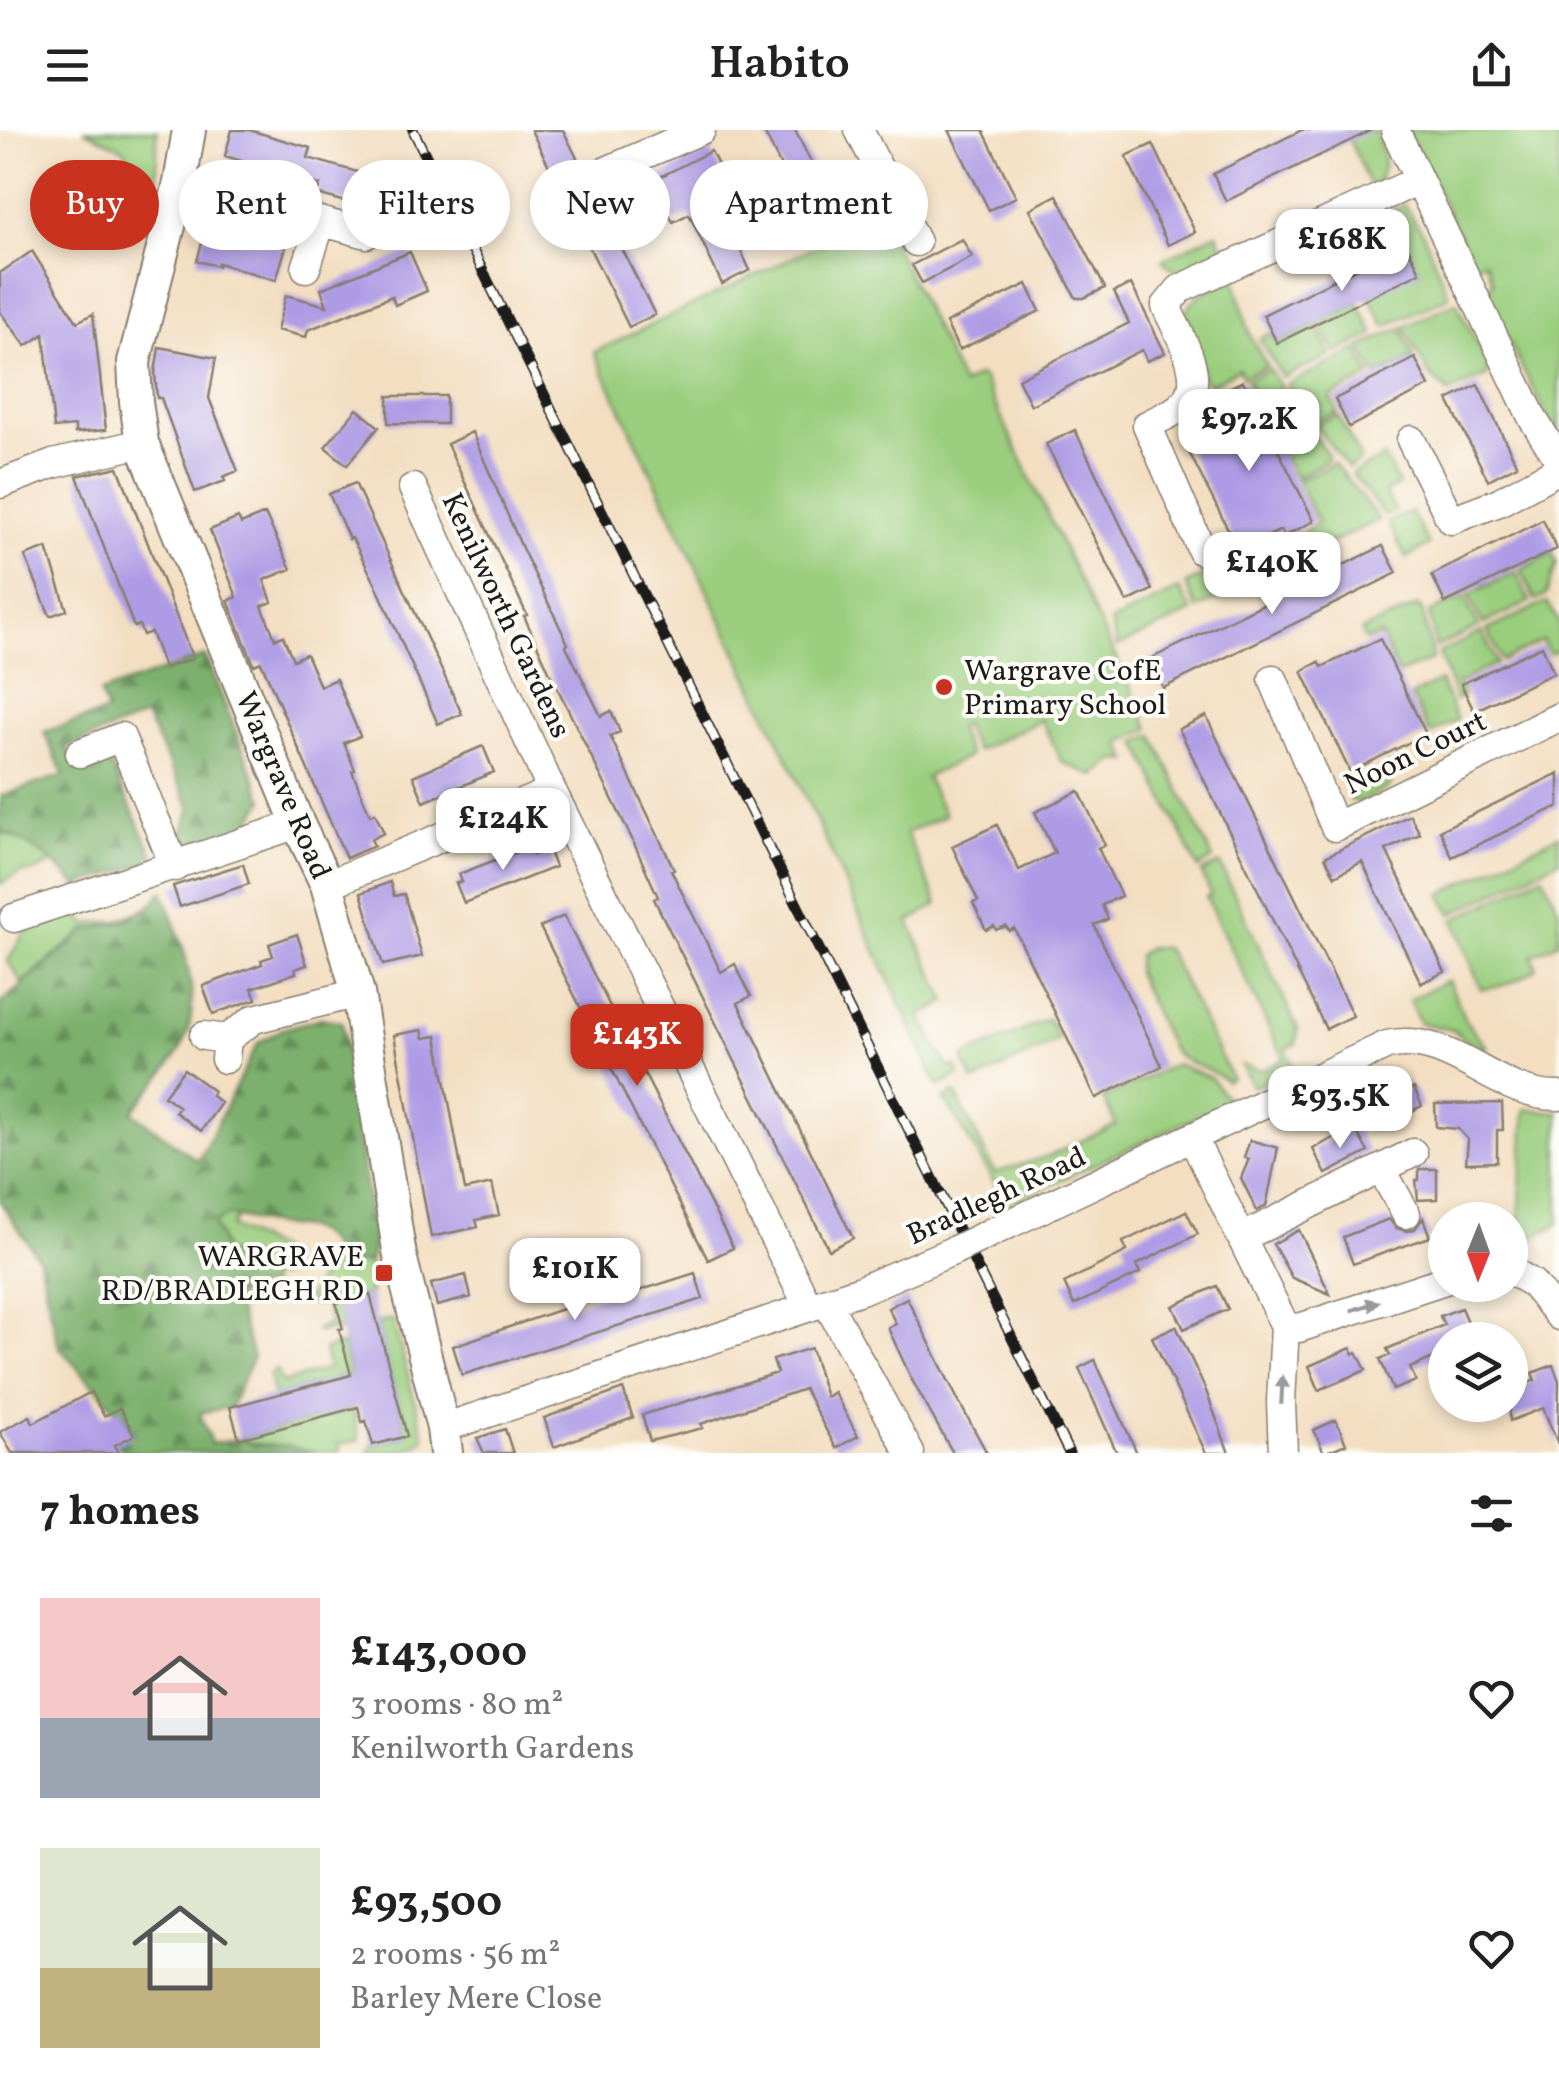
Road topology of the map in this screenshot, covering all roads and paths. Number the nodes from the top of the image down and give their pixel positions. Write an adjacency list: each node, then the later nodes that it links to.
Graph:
1 (189, 130): 5 (street, Wargrave Road)
2 (701, 130): 6 (street)
3 (859, 130): 7 (street)
4 (1394, 130): 8 (street)
5 (184, 160)
6 (632, 160)
7 (874, 160)
8 (1419, 180): 14 (street); 18 (street)
9 (179, 187): 13 (street, Wargrave Road)
10 (311, 250): 11 (street)
11 (306, 268)
12 (1410, 440): 15 (street)
13 (142, 442): 16 (street); 23 (street, Wargrave Road)
14 (1559, 460)
15 (1559, 469)
16 (0, 484)
17 (413, 488): 22 (street, Kenilworth Gardens)
18 (1202, 551)
19 (1273, 679): 20 (street, Noon Court)
20 (1559, 717)
21 (80, 753): 24 (street)
22 (552, 792): 25 (street); 37 (street, Kenilworth Gardens)
23 (298, 824): 24 (street); 25 (street, Wargrave Road)
24 (175, 867): 26 (street)
25 (327, 884): 27 (street, Wargrave Road)
26 (14, 918)
27 (358, 993): 28 (street); 40 (street, Wargrave Road)
28 (219, 1045)
29 (1559, 1096): 30 (street, Bradlegh Road)
30 (1193, 1139): 34 (street); 37 (street, Bradlegh Road, bridge)
31 (1413, 1153): 32 (street)
32 (1382, 1170): 33 (street); 34 (street)
33 (1406, 1214)
34 (1242, 1238): 39 (street)
35 (1528, 1281): 38 (street)
36 (1428, 1286): 39 (street, one-way to 36)
37 (817, 1304): 40 (street, Bradlegh Road); 41 (street, Kenilworth Gardens)
38 (1559, 1316)
39 (1286, 1326): 42 (street, one-way to 39)
40 (445, 1440)
41 (910, 1453)
42 (1283, 1453)

